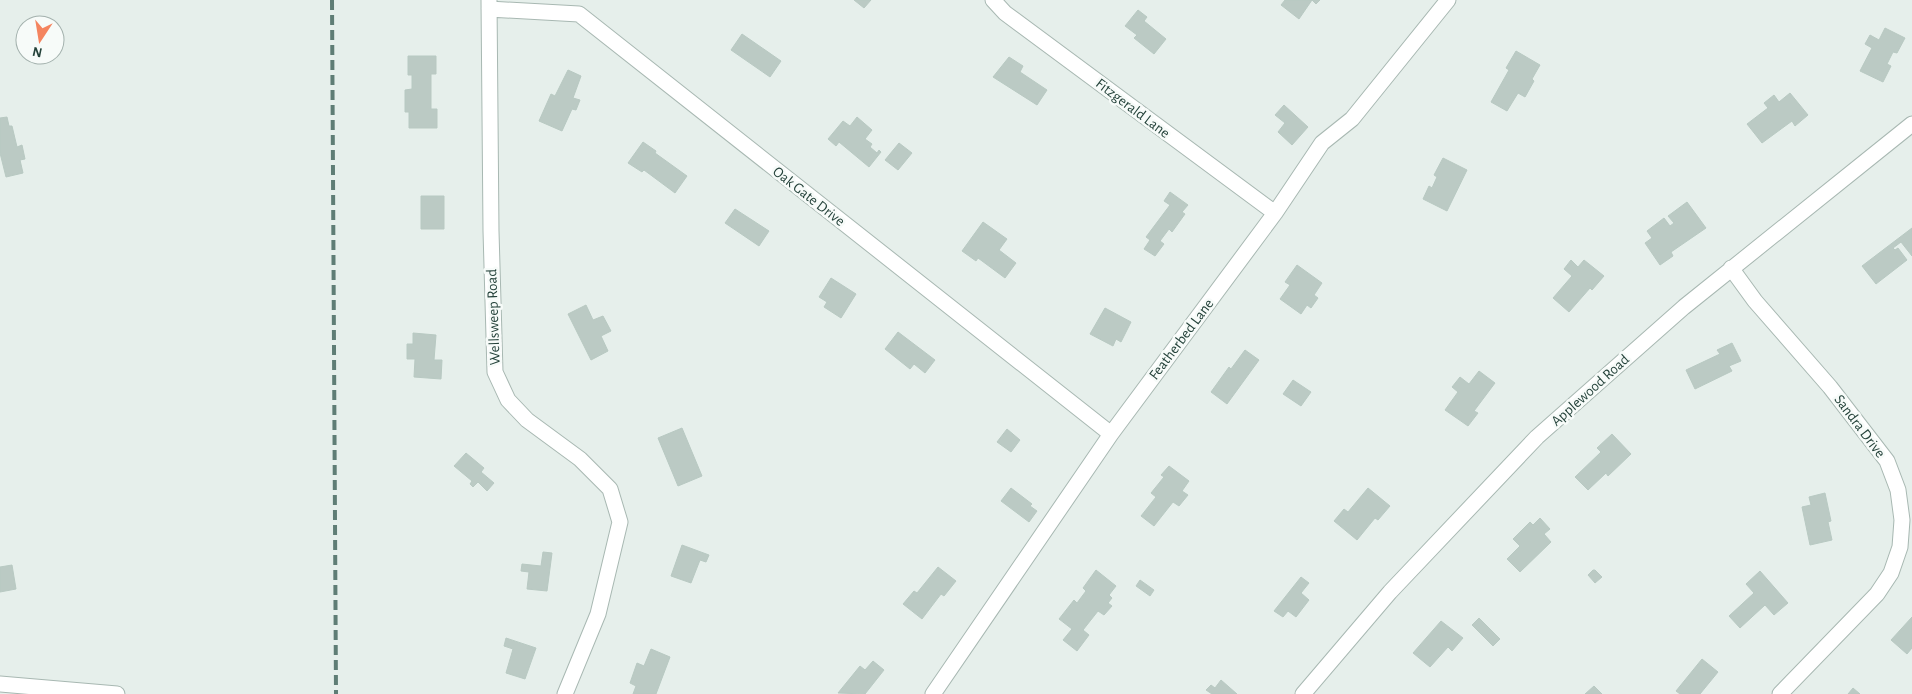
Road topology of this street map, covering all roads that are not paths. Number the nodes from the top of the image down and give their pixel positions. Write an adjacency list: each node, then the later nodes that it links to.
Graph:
1 (993, 0): 5 (street, Fitzgerald Lane)
2 (1448, 0): 5 (street, Featherbed Lane)
3 (489, 4): 7 (street, Oak Gate Drive); 10 (street, Wellsweep Road)
4 (1912, 124): 6 (street, Applewood Road)
5 (1275, 213): 7 (street, Featherbed Lane)
6 (1731, 268): 12 (street, Applewood Road); 13 (street, Sandra Drive)
7 (1111, 434): 11 (street, Featherbed Lane)
8 (0, 684): 9 (street)
9 (117, 694)
10 (565, 694)
11 (934, 694)
12 (1304, 694)
13 (1780, 694)

